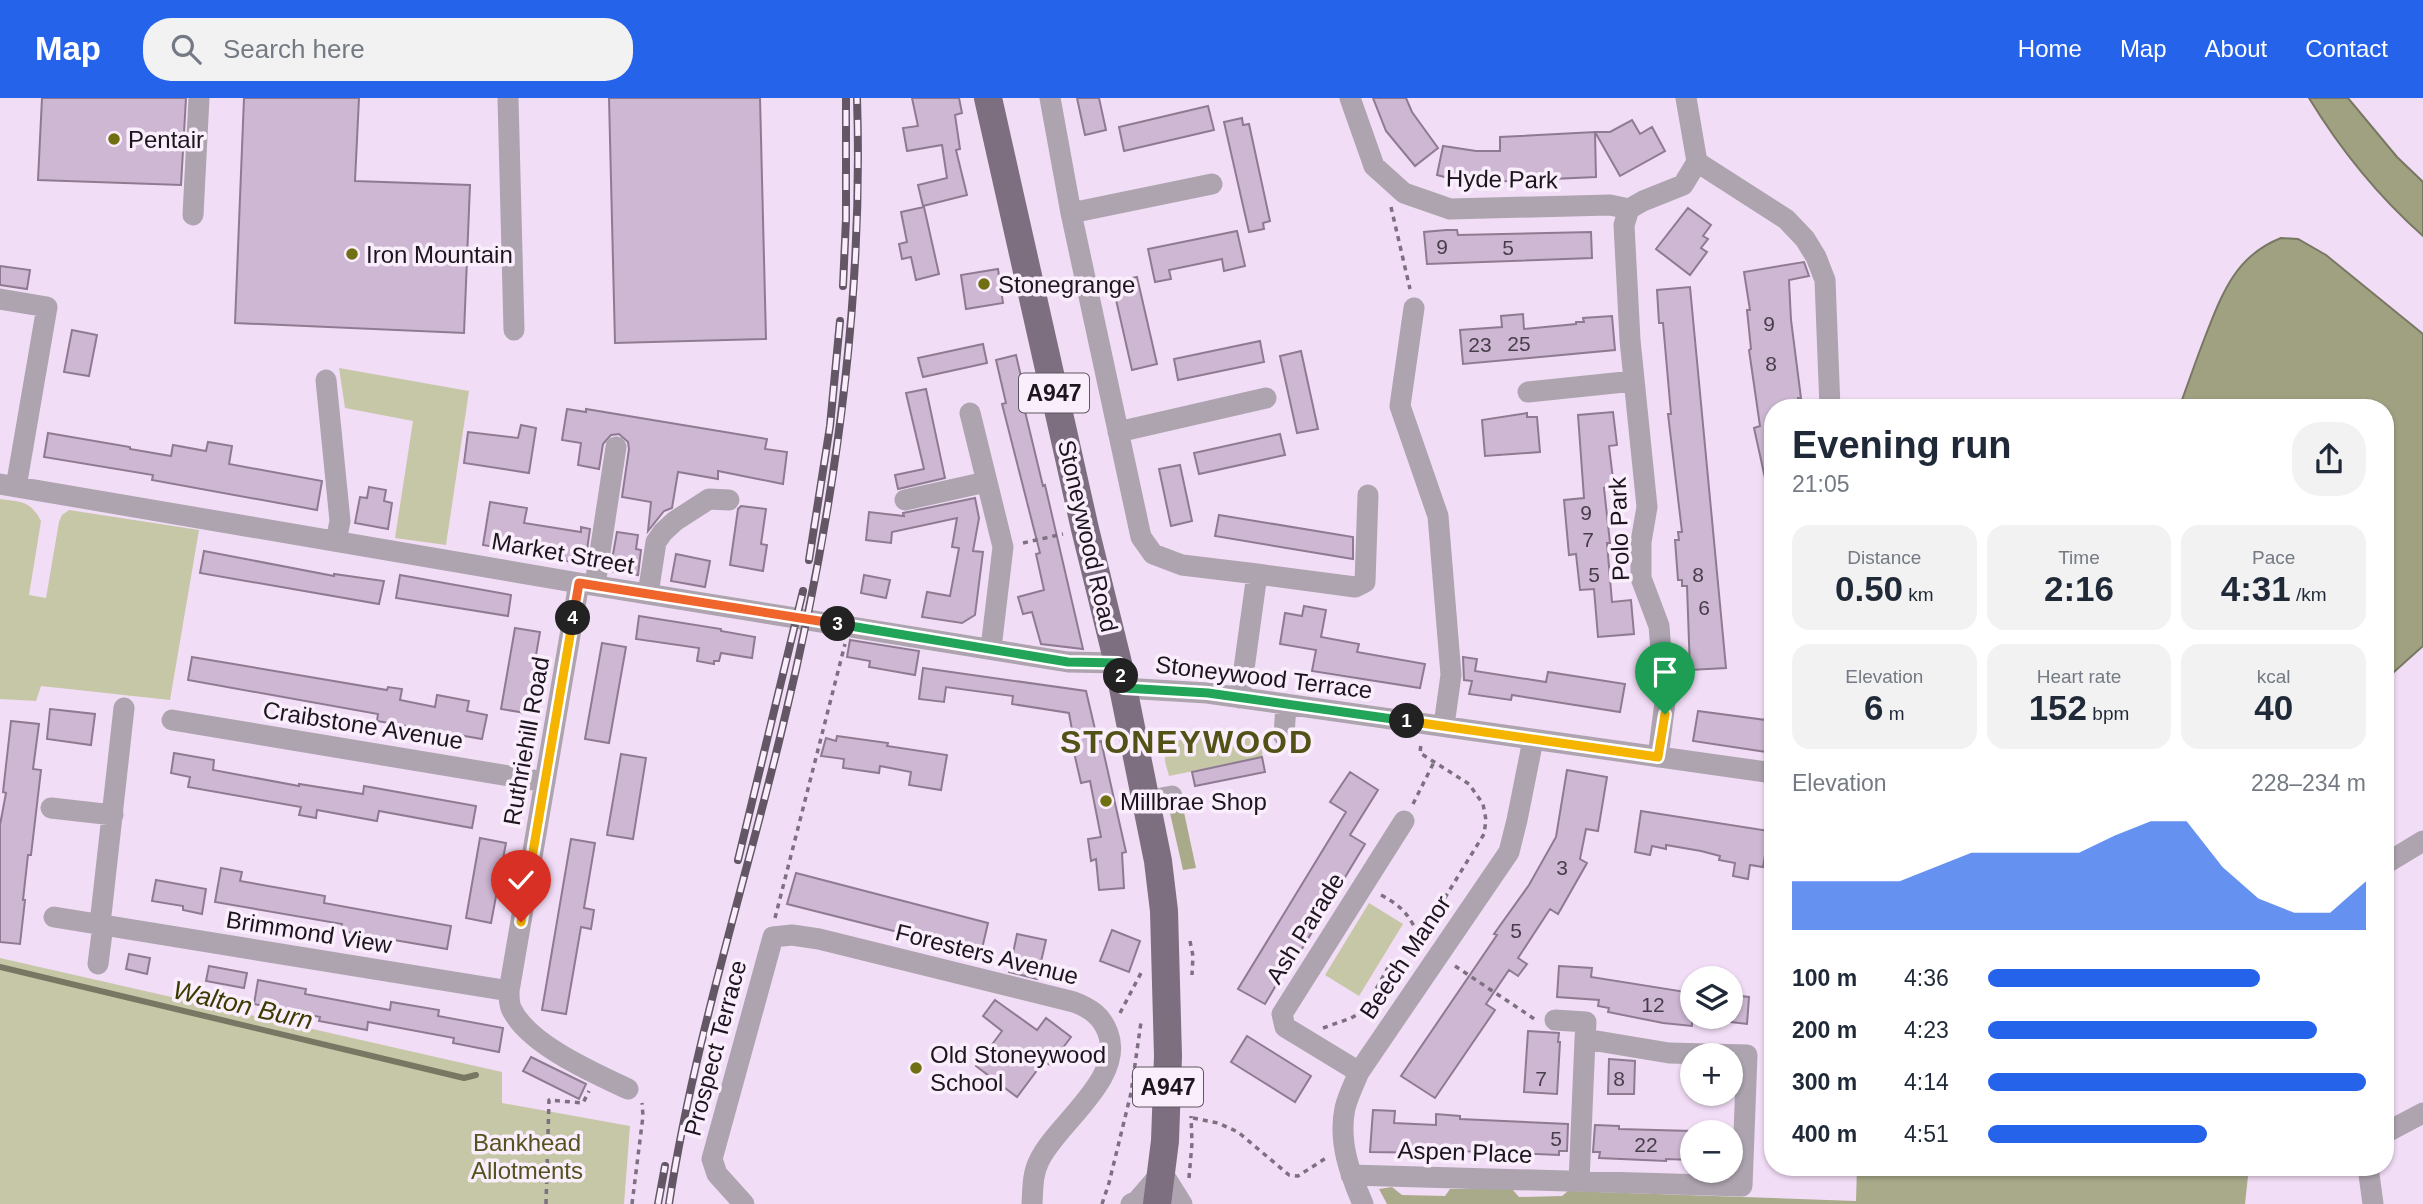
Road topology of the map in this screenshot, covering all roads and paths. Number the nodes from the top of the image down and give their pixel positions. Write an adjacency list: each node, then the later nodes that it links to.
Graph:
1 (199, 98): 12 (street)
2 (508, 98): 15 (street)
3 (988, 98): 29 (main road, Stoneywood Road / A947)
4 (1049, 98): 11 (street)
5 (1350, 98): 10 (street, Hyde Park)
6 (1686, 98): 7 (street)
7 (1697, 162): 10 (street); 20 (street)
8 (1212, 184): 11 (street)
9 (1390, 206): 14 (path)
10 (1629, 209): 17 (street, Polo Park)
11 (1071, 213): 22 (street)
12 (193, 215)
13 (0, 299): 25 (street)
14 (1414, 308): 42 (street)
15 (514, 330)
16 (326, 380): 30 (street)
17 (1634, 381): 18 (street); 45 (street, Polo Park)
18 (1528, 392)
19 (1266, 398): 22 (street)
20 (1830, 399)
21 (970, 413): 24 (street)
22 (1118, 432): 32 (street)
23 (616, 447): 33 (street, Ruthriehill Road)
24 (986, 482): 28 (street); 31 (street)
25 (8, 486): 30 (street, Market Street)
26 (1368, 495): 32 (street)
27 (729, 500): 34 (street)
28 (905, 500)
29 (1086, 529): 31 (path); 37 (main road, Stoneywood Road / A947)
30 (335, 541): 33 (street, Market Street)
31 (1003, 547): 36 (street)
32 (1257, 574): 38 (street)
33 (587, 584): 34 (street, Market Street); 48 (street, Ruthriehill Road)
34 (648, 594): 35 (street, Market Street)
35 (848, 625): 36 (street, Market Street); 57 (path)
36 (991, 648): 37 (street, Market Street)
37 (1121, 675): 38 (street, Stoneywood Terrace); 78 (main road, A947)
38 (1240, 698): 39 (street, Stoneywood Terrace)
39 (1286, 704): 42 (street, Stoneywood Terrace); 43 (street)
40 (124, 708): 50 (street)
41 (172, 720): 48 (street, Craibstone Avenue)
42 (1435, 724): 44 (street, Stoneywood Terrace); 46 (path)
43 (1284, 736)
44 (1533, 740): 45 (street, Stoneywood Terrace); 60 (street, Beech Manor)
45 (1658, 757): 47 (street, Stoneywood Terrace)
46 (1434, 762): 51 (path); 58 (path)
47 (1764, 772)
48 (545, 782): 64 (street, Ruthriehill Road)
49 (51, 808): 50 (street)
50 (113, 815): 56 (street)
51 (1404, 821): 54 (street, Ash Parade)
52 (2423, 841): 53 (street)
53 (2394, 859)
54 (1369, 875): 58 (path); 69 (street, Ash Parade)
55 (54, 917): 56 (street, Brimmond View)
56 (102, 925): 62 (street); 64 (street, Brimmond View)
57 (773, 937): 67 (street, Foresters Avenue); 84 (street, Prospect Terrace)
58 (1422, 940): 59 (path); 60 (path)
59 (1416, 948)
60 (1438, 955): 66 (path); 70 (street, Beech Manor)
61 (1411, 956): 69 (path)
62 (98, 964)
63 (1144, 982): 67 (path)
64 (509, 991): 71 (street)
65 (1142, 1013): 86 (path)
66 (1555, 1020): 68 (street)
67 (1108, 1032): 85 (street)
68 (1585, 1039): 81 (street); 81 (street, Aspen Place)
69 (1311, 1043): 70 (street, Ash Parade)
70 (1359, 1072): 77 (street, Beech Manor)
71 (597, 1074): 72 (street); 82 (path)
72 (628, 1089): 83 (path)
73 (1191, 1108): 75 (path)
74 (2423, 1113): 76 (street)
75 (1192, 1118): 77 (path); 78 (path)
76 (2394, 1128)
77 (1344, 1152): 79 (street, Beech Manor)
78 (1176, 1175): 87 (street); 88 (main road, A947); 89 (street)
79 (1351, 1175): 81 (street, Aspen Place); 90 (street, Beech Manor)
80 (2369, 1176): 91 (street)
81 (1578, 1182)
82 (546, 1204)
83 (632, 1204)
84 (744, 1204)
85 (1032, 1204)
86 (1102, 1204)
87 (1131, 1204)
88 (1157, 1204)
89 (1182, 1204)
90 (1363, 1204)
91 (2373, 1204)

